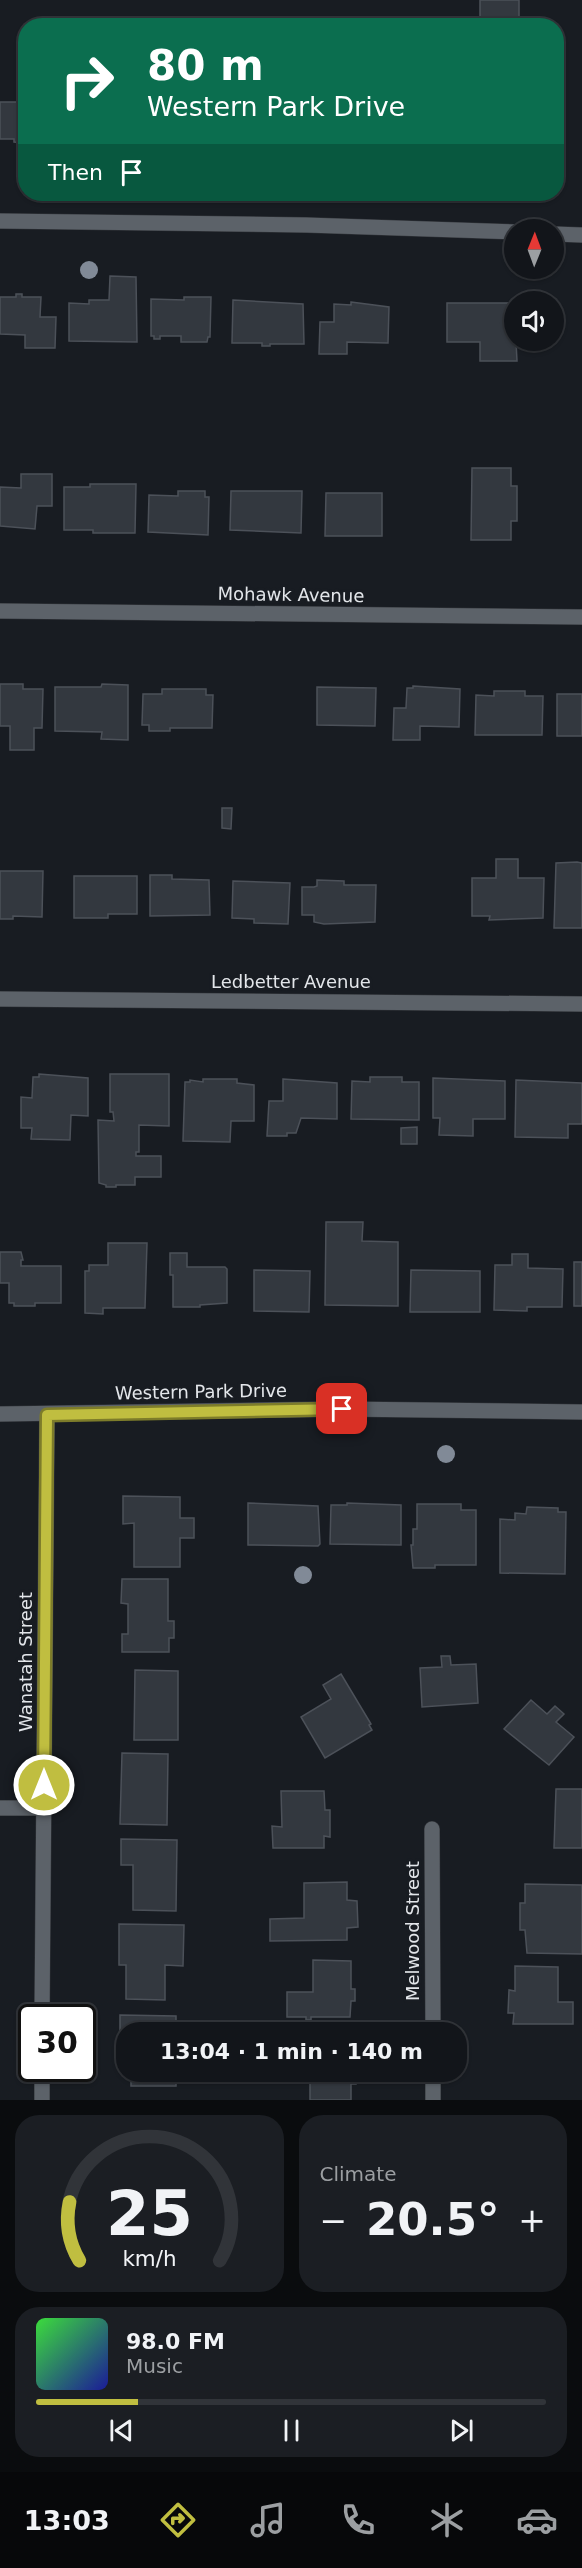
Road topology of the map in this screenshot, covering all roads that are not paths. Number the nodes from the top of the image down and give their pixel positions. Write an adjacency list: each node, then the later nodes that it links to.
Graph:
1 (0, 221): 2 (street)
2 (504, 232)
3 (564, 234): 4 (street)
4 (582, 235)
5 (0, 611): 6 (street, Mohawk Avenue)
6 (582, 617)
7 (0, 999): 8 (street, Ledbetter Avenue)
8 (582, 1004)
9 (582, 1412): 11 (street, Western Park Drive)
10 (0, 1414): 11 (street, Western Park Drive)
11 (47, 1415): 13 (street, Wanatah Street)
12 (0, 1808): 13 (street)
13 (44, 1808): 15 (street, Wanatah Street)
14 (432, 1829): 16 (street, Melwood Street)
15 (42, 2004)
16 (433, 2022)
17 (42, 2082): 19 (street)
18 (433, 2082): 20 (street)
19 (42, 2100)
20 (433, 2100)

